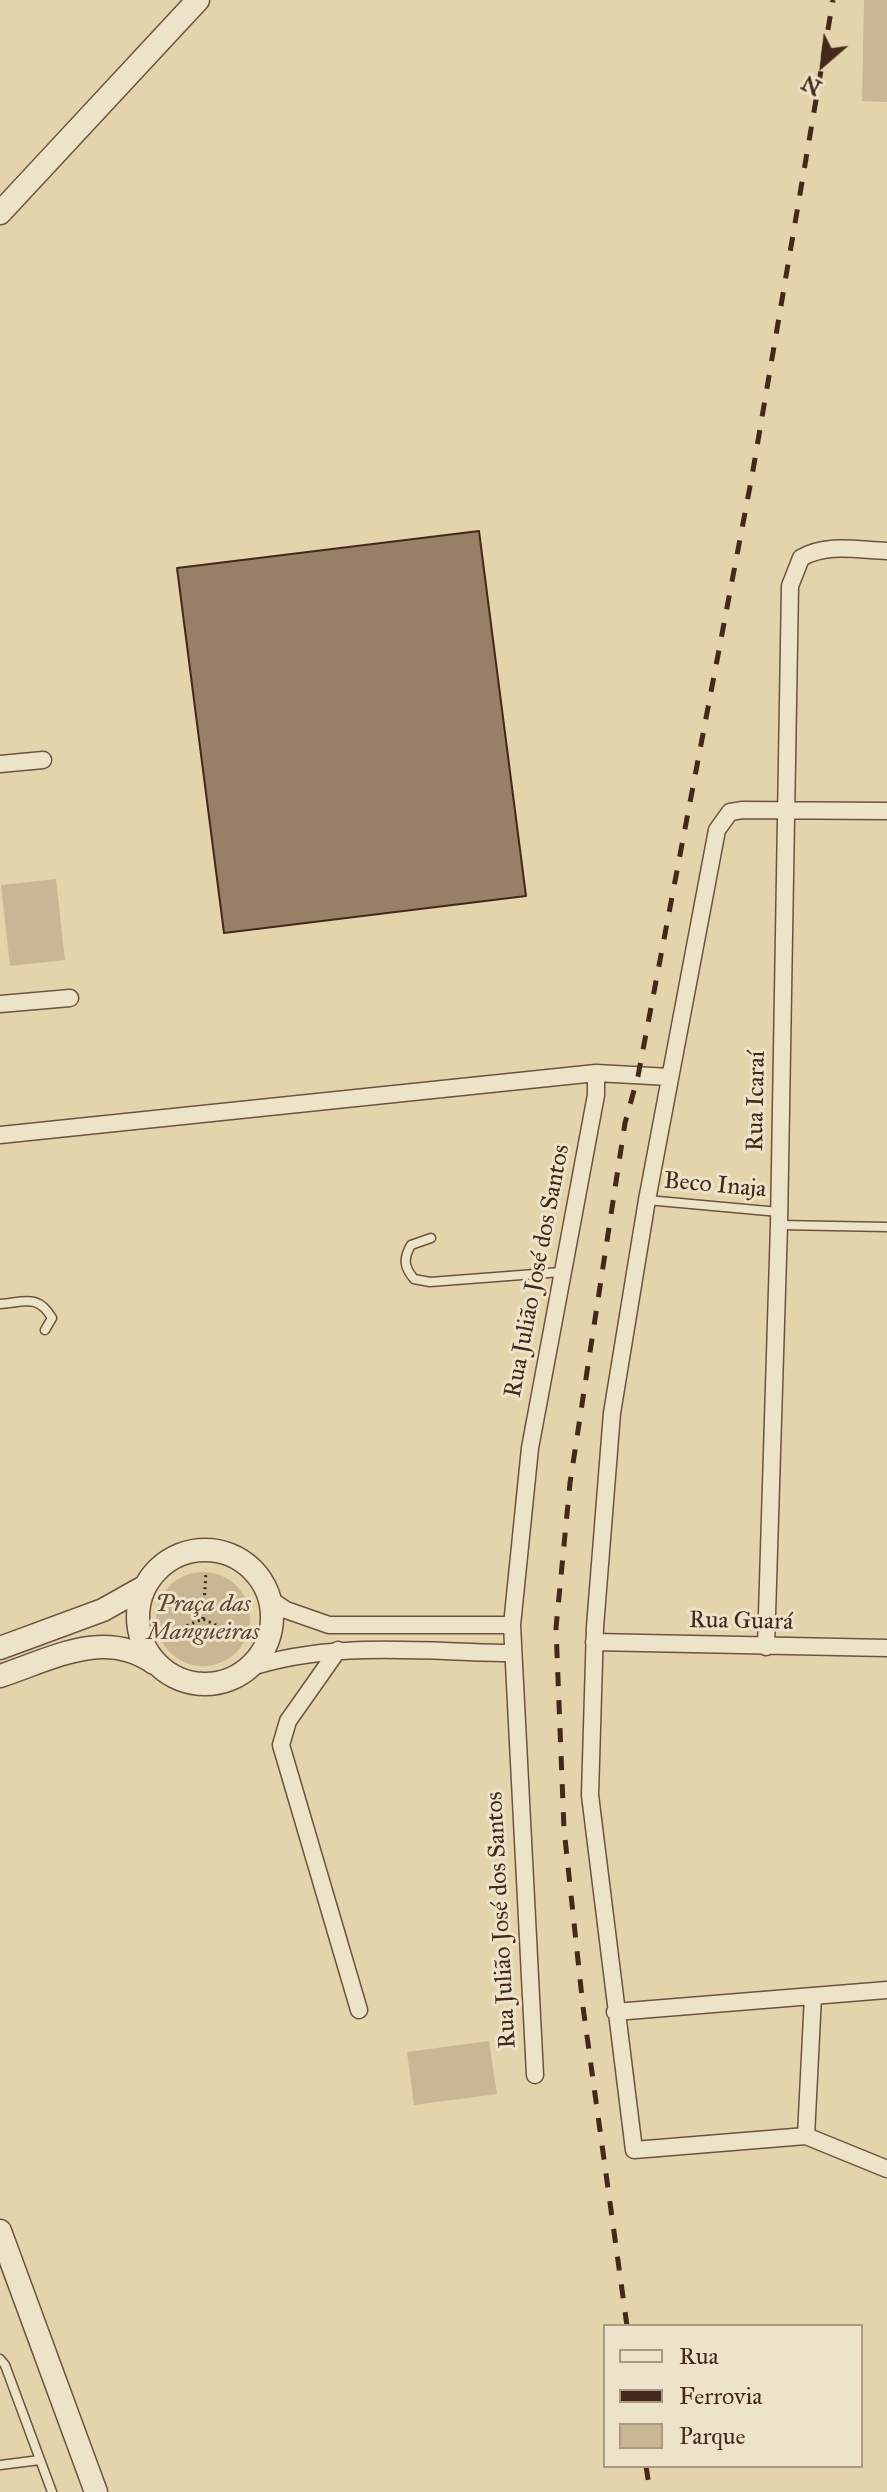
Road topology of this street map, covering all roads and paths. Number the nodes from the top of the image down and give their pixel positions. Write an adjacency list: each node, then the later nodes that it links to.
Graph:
1 (198, 0): 2 (street)
2 (0, 213)
3 (887, 551): 6 (street, Rua Icaraí)
4 (43, 760): 5 (street)
5 (0, 764)
6 (788, 810): 7 (street); 11 (street); 14 (street, Rua Icaraí)
7 (887, 811)
8 (70, 998): 9 (street)
9 (0, 1004)
10 (596, 1073): 11 (street); 12 (street); 17 (street, Rua Julião José dos Santos)
11 (670, 1077): 13 (street)
12 (0, 1135)
13 (647, 1200): 14 (lane, Beco Inaja); 27 (street)
14 (779, 1218): 15 (lane, Beco Inaja); 28 (street, Rua Icaraí)
15 (887, 1227)
16 (431, 1238): 17 (lane)
17 (561, 1272): 24 (street, Rua Julião José dos Santos)
18 (0, 1304): 19 (lane)
19 (45, 1330)
20 (206, 1572): 23 (path)
21 (144, 1587): 22 (street); 29 (street); 33 (street)
22 (267, 1597): 24 (street); 34 (street)
23 (203, 1619): 25 (path); 26 (path)
24 (512, 1625): 32 (street, Rua Julião José dos Santos)
25 (159, 1637)
26 (246, 1639)
27 (594, 1642): 28 (street, Rua Guará); 39 (street)
28 (766, 1647): 30 (street, Rua Guará)
29 (0, 1648)
30 (887, 1648)
31 (338, 1650): 32 (street); 34 (street); 38 (street)
32 (511, 1653): 40 (street, Rua Julião José dos Santos)
33 (161, 1668): 34 (street); 35 (street)
34 (246, 1669)
35 (0, 1676)
36 (887, 1990): 37 (street)
37 (813, 1996): 39 (street); 41 (street)
38 (359, 2010)
39 (615, 2012): 41 (street)
40 (535, 2075)
41 (806, 2136): 42 (street)
42 (887, 2169)
43 (0, 2231): 48 (street)
44 (0, 2359): 45 (lane)
45 (40, 2460): 46 (lane); 47 (lane)
46 (0, 2465)
47 (52, 2492)
48 (96, 2492)

